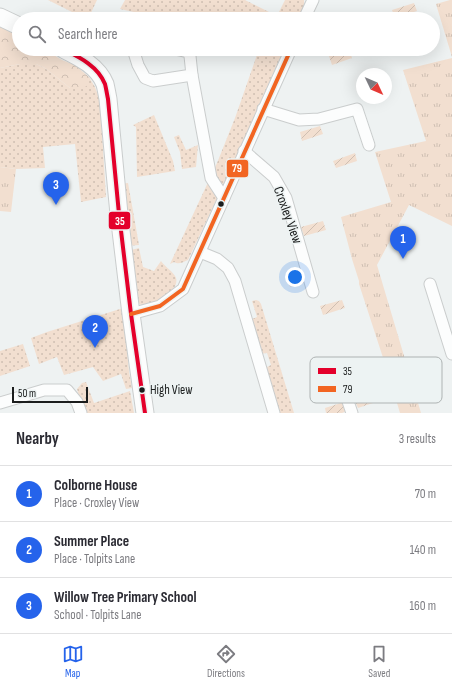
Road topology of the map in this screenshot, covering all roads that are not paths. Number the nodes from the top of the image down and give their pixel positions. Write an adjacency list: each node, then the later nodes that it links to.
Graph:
1 (313, 0): 2 (street)
2 (307, 12)
3 (0, 17): 4 (main road)
4 (12, 23)
5 (76, 56): 17 (main road)
6 (135, 56): 9 (street)
7 (190, 56): 9 (street)
8 (288, 56): 10 (street)
9 (192, 75): 13 (street)
10 (264, 109): 11 (street); 12 (street)
11 (370, 144)
12 (244, 151): 13 (street); 16 (street, Croxley View)
13 (224, 198): 14 (street)
14 (200, 252): 17 (street); 23 (street)
15 (430, 284): 18 (street)
16 (313, 292)
17 (131, 314): 22 (main road)
18 (452, 354)
19 (349, 403): 24 (street)
20 (0, 404): 21 (street)
21 (81, 413)
22 (144, 413)
23 (274, 413)
24 (352, 413)

